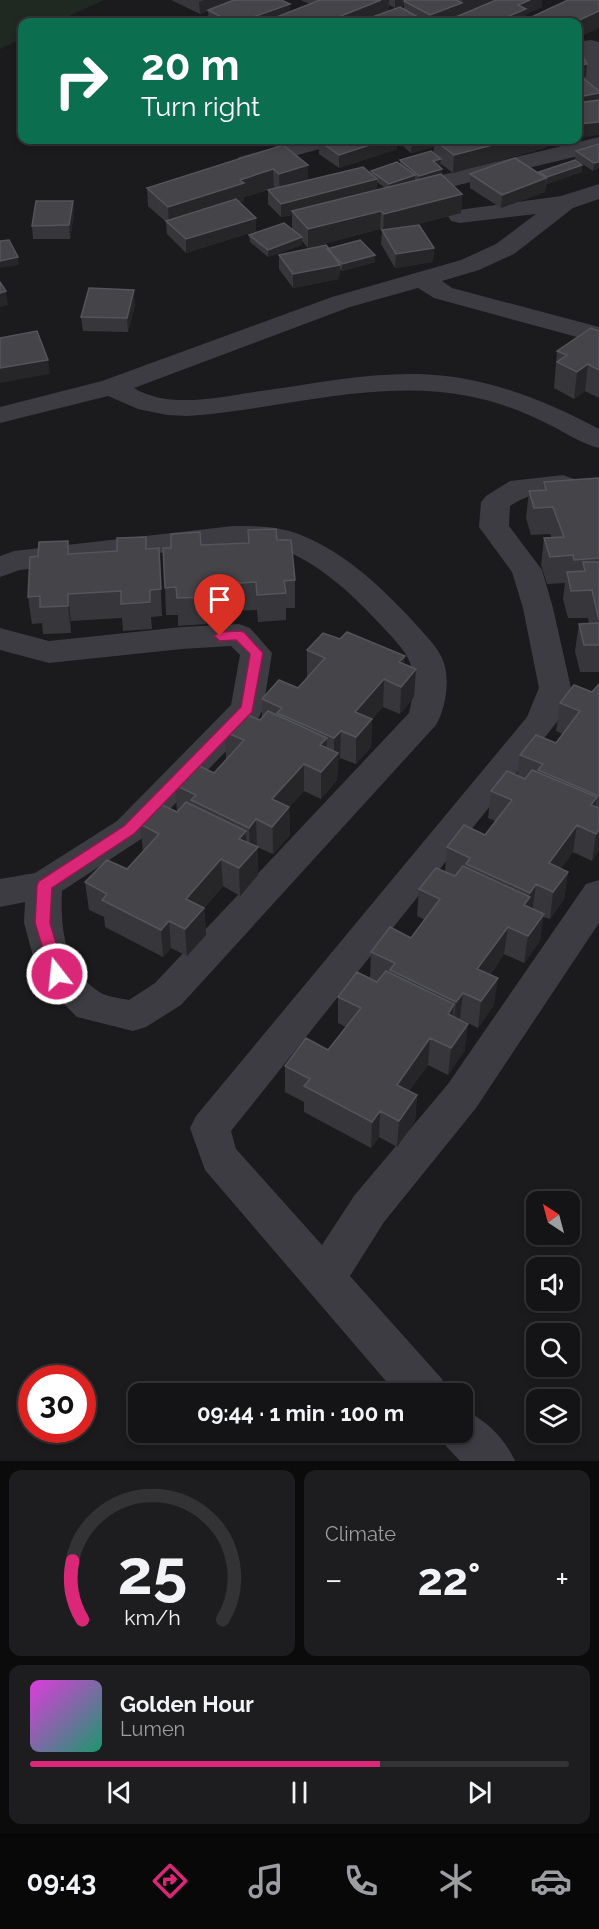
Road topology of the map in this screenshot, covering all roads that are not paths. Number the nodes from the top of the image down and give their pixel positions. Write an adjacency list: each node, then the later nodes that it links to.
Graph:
1 (592, 46): 2 (street)
2 (590, 84)
3 (312, 144): 5 (street)
4 (599, 144): 7 (street)
5 (237, 165)
6 (599, 190): 8 (street)
7 (379, 197)
8 (565, 203): 9 (street); 10 (street)
9 (460, 216)
10 (423, 280): 11 (street); 12 (street); 13 (street)
11 (599, 322)
12 (599, 335)
13 (112, 387): 14 (street); 15 (street)
14 (0, 415)
15 (599, 440)
16 (599, 498): 22 (street)
17 (0, 567): 19 (street)
18 (0, 639): 19 (street)
19 (44, 885): 20 (street)
20 (0, 893)
21 (599, 894): 22 (street)
22 (325, 1278): 23 (street)
23 (416, 1383)
24 (473, 1442): 25 (street)
25 (492, 1461)

